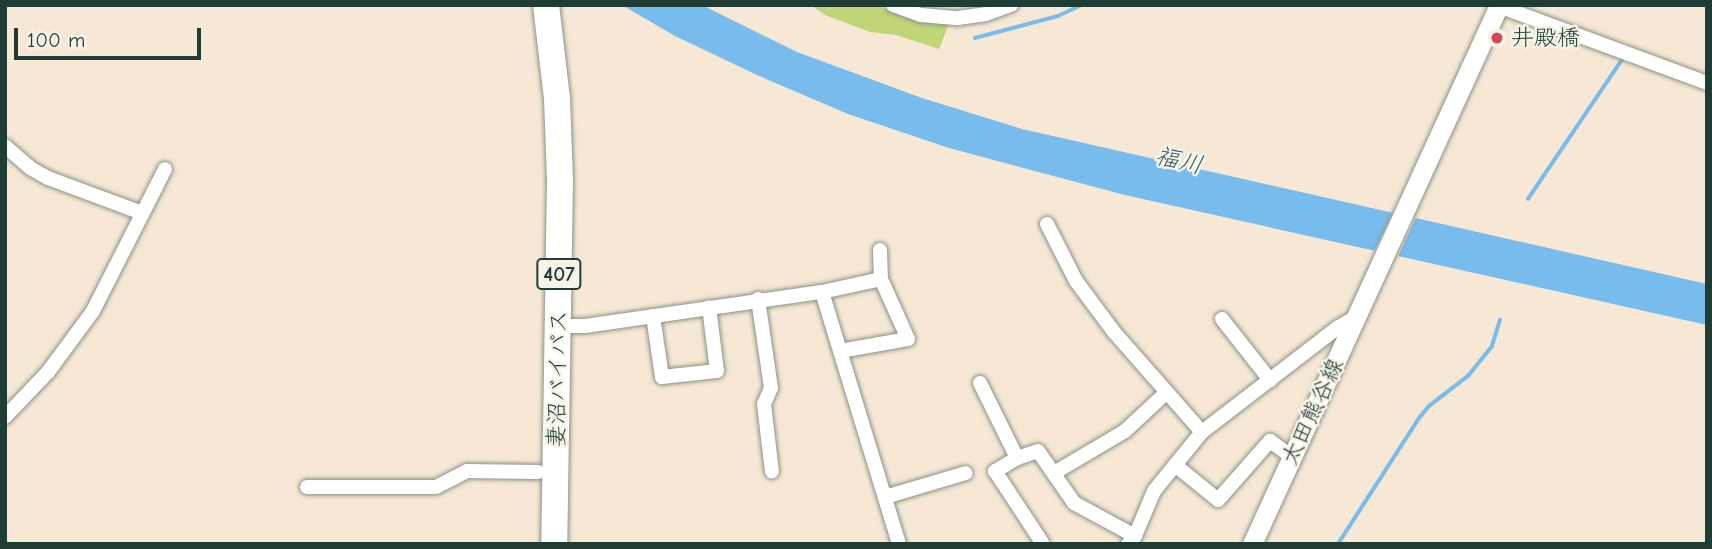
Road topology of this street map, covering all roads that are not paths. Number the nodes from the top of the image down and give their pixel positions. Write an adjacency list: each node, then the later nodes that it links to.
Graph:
1 (530, 5): 31 (highway, 妻沼バイパス / 407)
2 (546, 5): 19 (highway, 妻沼バイパス / 407)
3 (893, 5): 4 (street)
4 (1011, 5)
5 (1499, 5): 6 (street); 17 (main road, 太田熊谷線)
6 (1707, 83)
7 (5, 146): 9 (street)
8 (165, 169): 9 (street)
9 (142, 212): 25 (street)
10 (1047, 224): 23 (street)
11 (880, 250): 12 (street)
12 (881, 279): 13 (street); 20 (street)
13 (822, 292): 14 (street); 20 (street)
14 (758, 299): 15 (street); 32 (street)
15 (709, 307): 16 (street); 16 (street)
16 (653, 316): 19 (street)
17 (1356, 317): 21 (street); 28 (main road, 太田熊谷線)
18 (1222, 319): 21 (street)
19 (559, 326): 39 (highway, 妻沼バイパス / 407)
20 (840, 351): 36 (street)
21 (1270, 380): 27 (street)
22 (980, 383): 29 (street)
23 (1167, 392): 27 (street); 34 (street)
24 (5, 395): 25 (street)
25 (20, 402): 26 (street)
26 (5, 417)
27 (1202, 432): 30 (street)
28 (1292, 457): 30 (street); 42 (main road, 太田熊谷線)
29 (1017, 458): 34 (street); 41 (street)
30 (1175, 465): 37 (street)
31 (538, 472): 35 (street); 38 (highway, 妻沼バイパス / 407)
32 (772, 472)
33 (966, 473): 36 (street)
34 (1054, 474): 37 (street)
35 (307, 487)
36 (885, 497): 40 (street)
37 (1131, 540)
38 (536, 544)
39 (554, 544)
40 (899, 544)
41 (1043, 544)
42 (1252, 544)

